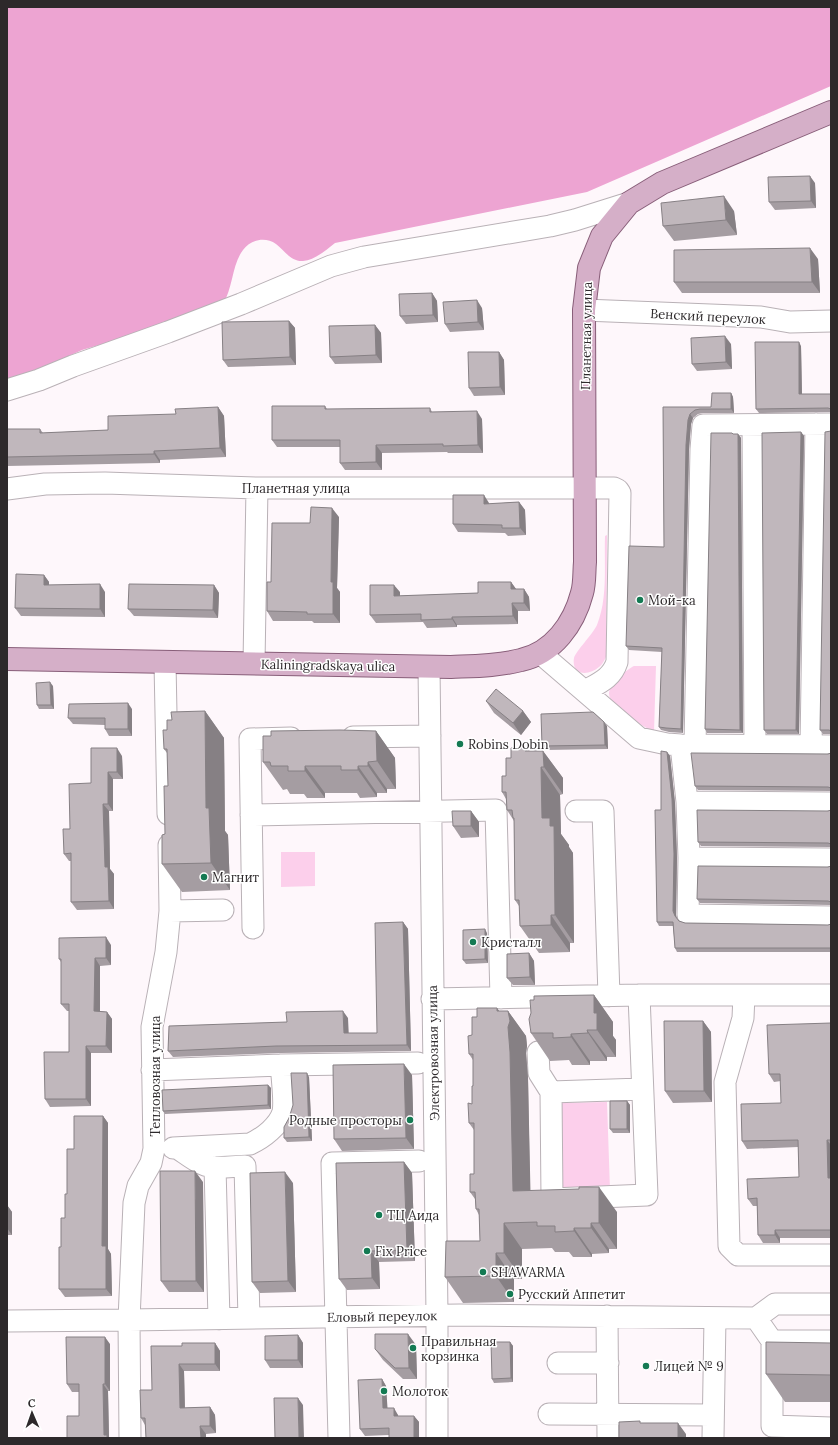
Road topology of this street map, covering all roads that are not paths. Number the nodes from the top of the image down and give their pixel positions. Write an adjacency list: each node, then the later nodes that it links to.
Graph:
1 (831, 112): 2 (main road, Планетная улица)
2 (629, 203): 3 (main road, Планетная улица); 5 (street)
3 (584, 310): 4 (street, Венский переулок); 8 (main road, Планетная улица)
4 (831, 321)
5 (7, 390)
6 (823, 424): 7 (street); 23 (street)
7 (754, 425): 21 (street); 22 (street)
8 (585, 487): 9 (street, Планетная улица); 11 (main road, Планетная улица); 17 (street)
9 (257, 488): 10 (street, Планетная улица); 15 (street)
10 (7, 489)
11 (585, 562): 12 (main road, Kaliningradskaya ulica)
12 (540, 653): 16 (main road, Kaliningradskaya ulica); 17 (street)
13 (7, 659): 14 (main road, Kaliningradskaya ulica)
14 (165, 663): 15 (main road, Kaliningradskaya ulica); 32 (street, Тепловозная улица)
15 (254, 663): 16 (main road, Kaliningradskaya ulica)
16 (429, 667): 18 (street, Электровозная улица)
17 (585, 691): 21 (street)
18 (430, 736): 19 (street); 27 (street, Электровозная улица)
19 (338, 737)
20 (306, 738): 28 (street)
21 (688, 745): 22 (street); 24 (street)
22 (755, 746): 23 (street)
23 (821, 746)
24 (687, 802): 25 (street); 29 (street)
25 (831, 802)
26 (576, 811): 38 (street)
27 (430, 812): 28 (street); 39 (street, Электровозная улица); 40 (street)
28 (251, 815): 34 (street)
29 (689, 858): 30 (street); 33 (street)
30 (831, 858)
31 (223, 910): 32 (street)
32 (170, 911): 44 (street, Тепловозная улица)
33 (831, 917)
34 (252, 928)
35 (639, 995): 36 (street); 38 (street); 45 (street)
36 (744, 995): 37 (street); 51 (street)
37 (831, 995)
38 (609, 996): 41 (street)
39 (432, 998): 40 (street); 53 (street, Электровозная улица)
40 (501, 998): 41 (street)
41 (536, 998): 46 (street)
42 (418, 1063): 43 (street)
43 (281, 1065): 44 (street); 47 (street)
44 (152, 1070): 48 (street, Тепловозная улица)
45 (642, 1089): 46 (street); 46 (street)
46 (551, 1092)
47 (177, 1148): 48 (street); 50 (street)
48 (154, 1149): 60 (street, Тепловозная улица)
49 (419, 1161): 54 (street)
50 (215, 1167): 56 (street); 57 (street)
51 (831, 1255)
52 (831, 1304): 59 (street)
53 (437, 1315): 54 (street, Еловый переулок); 55 (street, Еловый переулок); 72 (street, Электровозная улица)
54 (336, 1316): 57 (street, Еловый переулок); 71 (street)
55 (607, 1316): 58 (street, Еловый переулок); 65 (street)
56 (219, 1318): 57 (street, Еловый переулок); 60 (street, Еловый переулок)
57 (249, 1318)
58 (715, 1318): 59 (street, Еловый переулок); 68 (street)
59 (756, 1318): 62 (street)
60 (129, 1320): 61 (street, Еловый переулок); 70 (street, Тепловозная улица)
61 (7, 1321)
62 (772, 1341): 63 (street); 69 (street)
63 (831, 1341)
64 (558, 1363): 65 (street)
65 (608, 1363): 67 (street)
66 (550, 1414): 67 (street)
67 (608, 1414): 68 (street); 73 (street)
68 (713, 1415): 74 (street)
69 (831, 1428)
70 (130, 1438)
71 (339, 1438)
72 (437, 1438)
73 (608, 1438)
74 (713, 1438)

